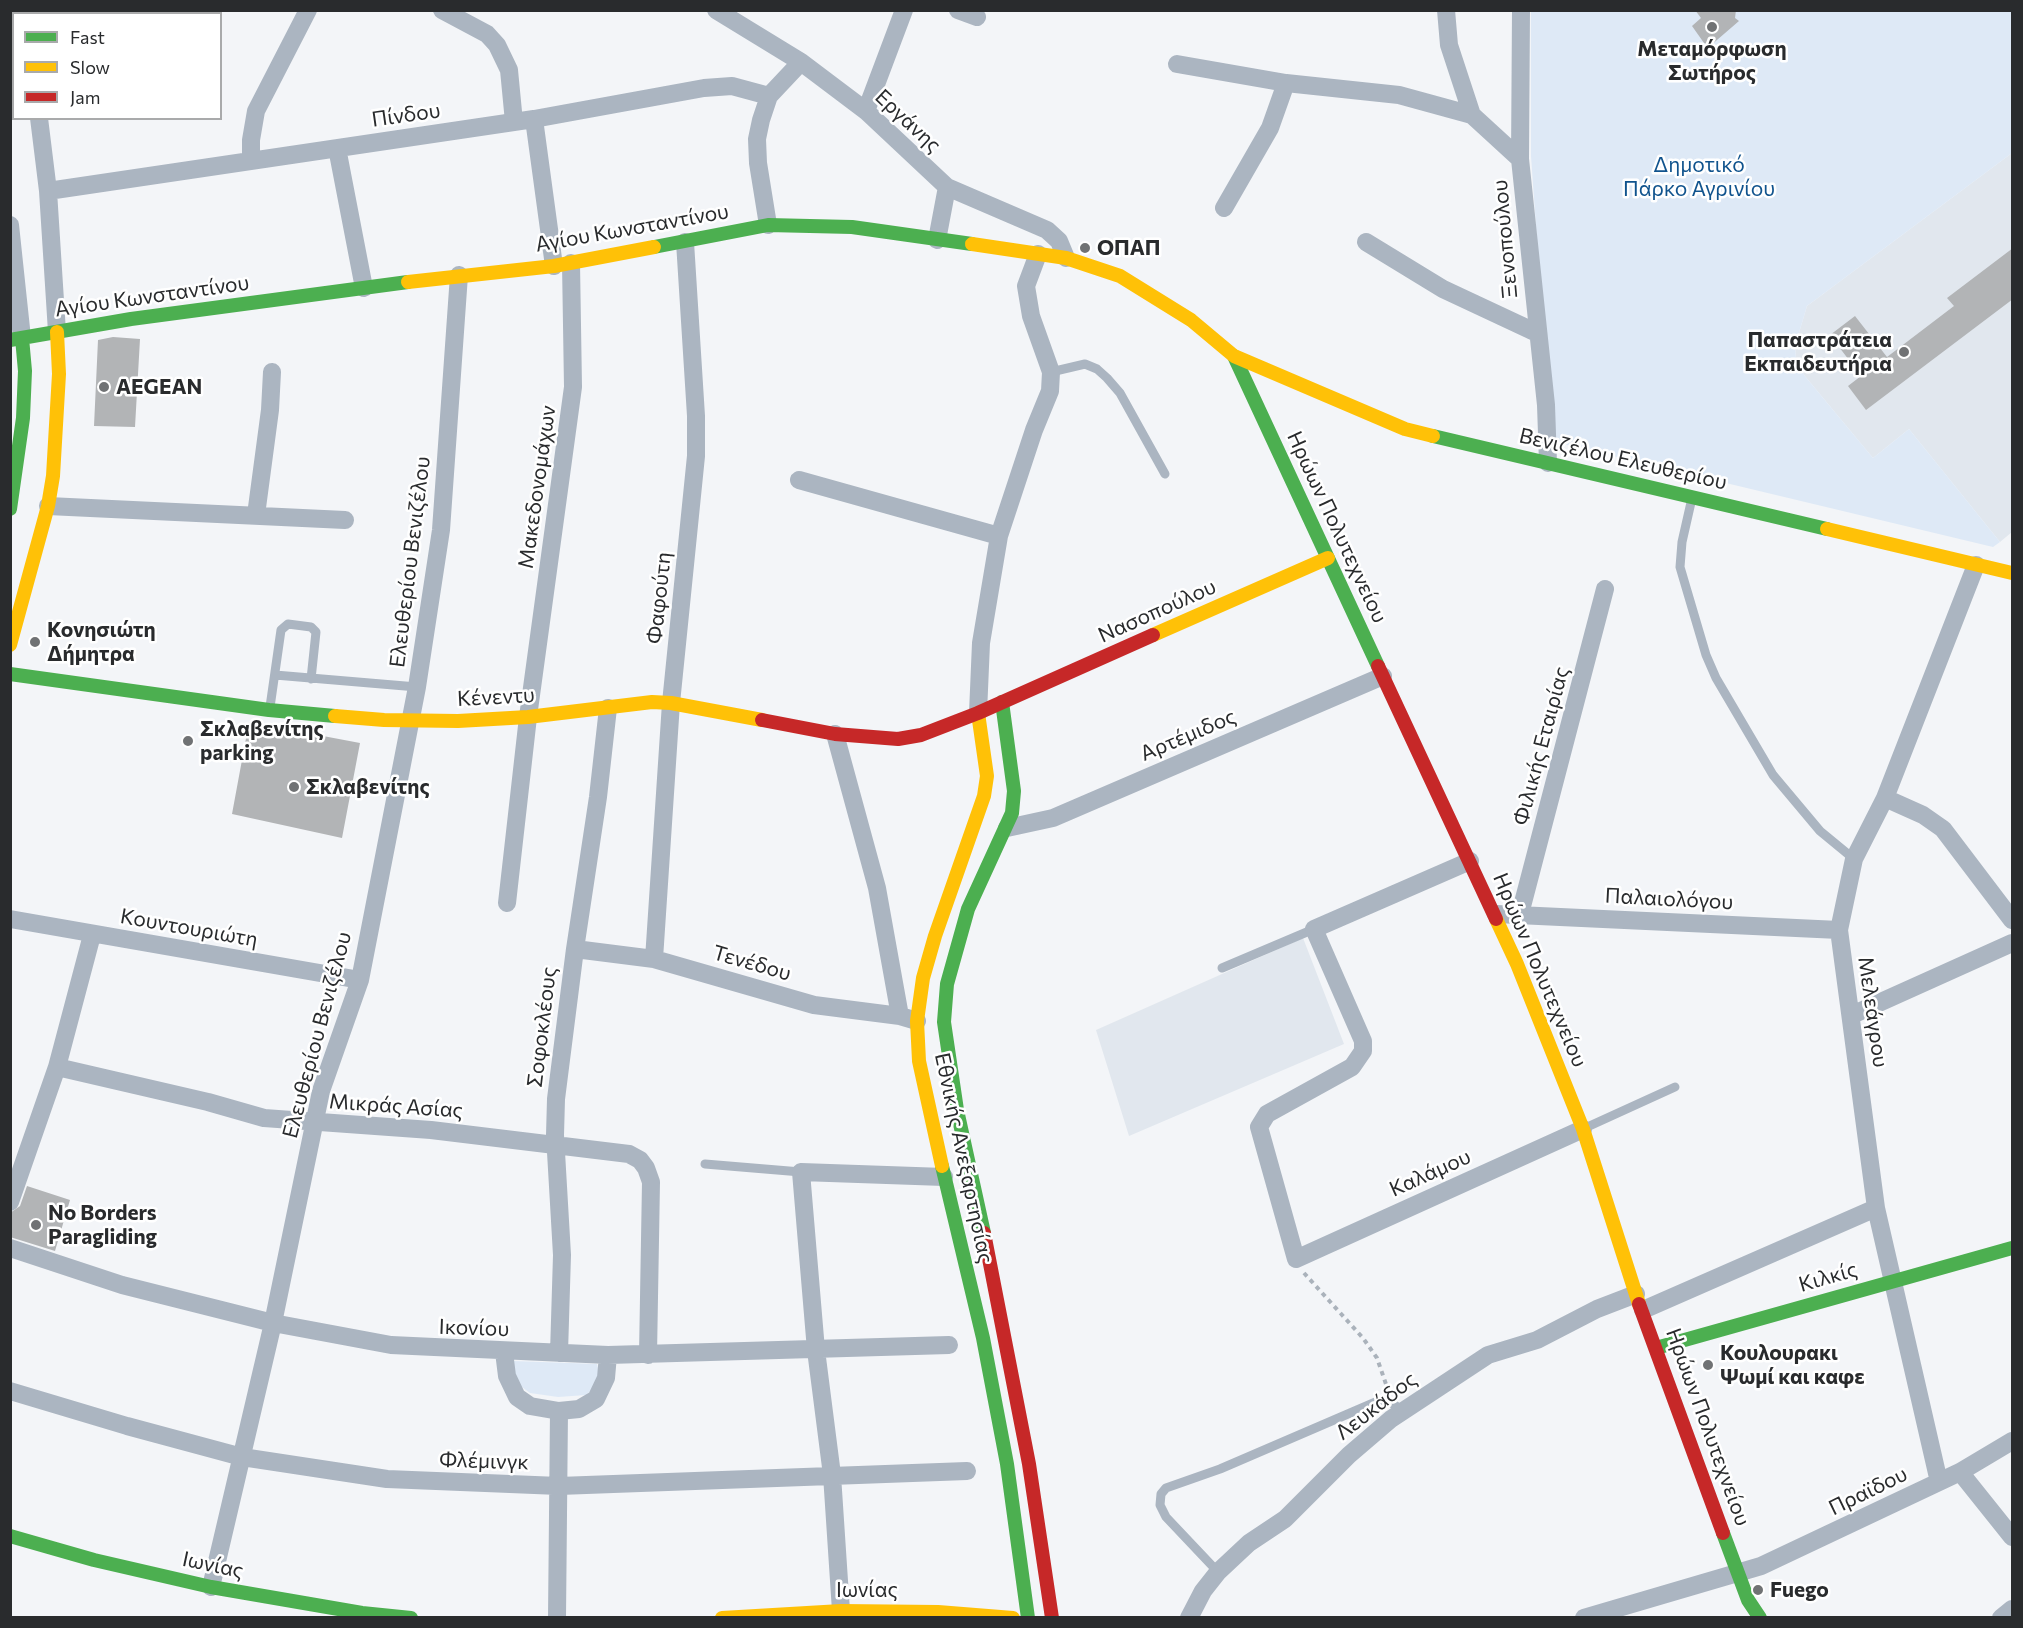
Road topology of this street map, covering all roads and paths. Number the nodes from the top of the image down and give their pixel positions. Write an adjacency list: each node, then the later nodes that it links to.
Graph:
1 (308, 10): 20 (street)
2 (442, 10): 17 (street)
3 (716, 10): 9 (street, Εργάνης)
4 (904, 10): 13 (street)
5 (958, 10): 8 (street)
6 (1446, 10): 14 (street)
7 (1521, 10): 19 (street, Ξενοπούλου)
8 (977, 17)
9 (801, 62): 12 (street); 13 (street, Εργάνης)
10 (1177, 64): 11 (street)
11 (1286, 83): 14 (street); 23 (street)
12 (769, 96): 15 (street, Πίνδου); 25 (street)
13 (866, 111): 21 (street, Εργάνης)
14 (1472, 115): 19 (street)
15 (534, 119): 17 (street, Πίνδου); 31 (street, Μακεδονομάχων)
16 (39, 120): 22 (street)
17 (514, 122): 18 (street, Πίνδου)
18 (337, 148): 20 (street, Πίνδου); 33 (street)
19 (1521, 159): 35 (street, Ξενοπούλου)
20 (251, 161): 22 (street, Πίνδου)
21 (947, 187): 26 (street); 30 (street, Εργάνης)
22 (48, 191): 34 (street)
23 (1224, 208)
24 (10, 225): 36 (street)
25 (768, 225): 26 (street, Αγίου Κωνσταντίνου); 27 (street, Αγίου Κωνσταντίνου)
26 (937, 240): 29 (street, Αγίου Κωνσταντίνου)
27 (685, 242): 31 (street, Αγίου Κωνσταντίνου); 61 (street, Φαφούτη)
28 (1366, 242): 35 (street)
29 (1038, 254): 30 (street, Αγίου Κωνσταντίνου); 39 (street)
30 (1066, 258): 37 (street, Αγίου Κωνσταντίνου)
31 (563, 264): 32 (street, Αγίου Κωνσταντίνου); 65 (street, Μακεδονομάχων)
32 (459, 275): 33 (street, Αγίου Κωνσταντίνου); 59 (street, Ελευθερίου Βενιζέλου)
33 (364, 288): 34 (street, Αγίου Κωνσταντίνου)
34 (57, 332): 36 (street, Αγίου Κωνσταντίνου); 44 (street)
35 (1537, 333): 40 (street, Ξενοπούλου)
36 (16, 339): 45 (street)
37 (1234, 356): 40 (street, Βενιζέλου Ελευθερίου); 49 (street, Ηρώων Πολυτεχνείου)
38 (272, 372): 46 (street)
39 (1051, 372): 41 (lane); 48 (street)
40 (1548, 463): 43 (street, Βενιζέλου Ελευθερίου)
41 (1165, 474)
42 (799, 480): 48 (street)
43 (1692, 497): 50 (street, Βενιζέλου Ελευθερίου); 70 (lane)
44 (48, 506): 46 (street); 53 (street)
45 (10, 509)
46 (256, 514): 47 (street)
47 (345, 520)
48 (999, 536): 54 (street)
49 (1328, 558): 57 (street, Ηρώων Πολυτεχνείου); 60 (street, Νασοπούλου)
50 (1976, 565): 51 (street, Βενιζέλου Ελευθερίου); 68 (street, Μελεάγρου)
51 (2013, 573)
52 (1605, 589): 74 (street, Φιλικής Εταιρίας)
53 (10, 645)
54 (981, 667): 60 (street); 64 (street)
55 (10, 674): 63 (street, Κένεντυ)
56 (275, 675): 58 (lane); 58 (lane); 63 (lane)
57 (1383, 676): 69 (street, Αρτέμιδος); 71 (street, Ηρώων Πολυτεχνείου)
58 (311, 679): 59 (lane)
59 (417, 687): 66 (street, Ελευθερίου Βενιζέλου)
60 (1002, 702): 64 (street, Νασοπούλου); 69 (street)
61 (671, 703): 62 (street, Κένεντυ); 67 (street, Κένεντυ); 82 (street, Φαφούτη)
62 (608, 708): 65 (street, Κένεντυ); 81 (street, Σοφοκλέους)
63 (269, 710): 66 (street, Κένεντυ)
64 (978, 713): 67 (street, Κένεντυ); 86 (street, Εθνικής Ανεξαρτησίας)
65 (528, 717): 66 (street, Κένεντυ); 72 (street, Μακεδονομάχων)
66 (410, 720): 84 (street, Ελευθερίου Βενιζέλου)
67 (835, 734): 86 (street)
68 (1885, 798): 70 (street, Μελεάγρου); 76 (street)
69 (1007, 828): 133 (street)
70 (1854, 859): 78 (street, Μελεάγρου)
71 (1470, 861): 73 (street, Ηρώων Πολυτεχνείου); 77 (street)
72 (507, 903)
73 (1496, 914): 74 (street, Παλαιολόγου); 90 (street, Ηρώων Πολυτεχνείου)
74 (1520, 914): 78 (street, Παλαιολόγου)
75 (10, 919): 79 (street, Κουντουριώτη)
76 (2013, 920)
77 (1314, 928): 83 (lane); 99 (street)
78 (1839, 930): 85 (street, Μελεάγρου)
79 (92, 934): 84 (street, Κουντουριώτη); 87 (street)
80 (2013, 944): 85 (street)
81 (575, 948): 82 (street, Τενέδου); 91 (street, Σοφοκλέους)
82 (654, 959): 86 (street, Τενέδου)
83 (1222, 968)
84 (360, 980): 89 (street, Ελευθερίου Βενιζέλου)
85 (1852, 1016): 96 (street, Μελεάγρου)
86 (909, 1018): 94 (street, Εθνικής Ανεξαρτησίας)
87 (57, 1067): 89 (street, Μικράς Ασίας); 95 (street)
88 (1675, 1087): 90 (lane)
89 (314, 1122): 91 (street, Μικράς Ασίας); 102 (street, Ελευθερίου Βενιζέλου)
90 (1583, 1129): 99 (street, Καλάμου); 101 (street, Ηρώων Πολυτεχνείου)
91 (556, 1143): 107 (street, Σοφοκλέους); 108 (street, Μικράς Ασίας)
92 (705, 1164): 93 (lane)
93 (801, 1172): 94 (street); 105 (street)
94 (944, 1177): 132 (street, Εθνικής Ανεξαρτησίας)
95 (10, 1202)
96 (1876, 1208): 100 (street, Μελεάγρου); 101 (street, Λευκάδος)
97 (10, 1248): 102 (street, Ικονίου)
98 (2013, 1248): 100 (street, Κιλκίς)
99 (1296, 1259): 111 (path)
100 (1892, 1282): 104 (street, Κιλκίς); 119 (street, Μελεάγρου)
101 (1640, 1302): 104 (street, Ηρώων Πολυτεχνείου); 113 (street, Λευκάδος)
102 (273, 1323): 106 (street, Ικονίου); 115 (street, Ελευθερίου Βενιζέλου)
103 (949, 1346): 105 (street, Ικονίου)
104 (1656, 1348): 124 (street, Ηρώων Πολυτεχνείου)
105 (816, 1350): 108 (street, Ικονίου); 118 (street)
106 (504, 1352): 107 (street, Ικονίου); 112 (street)
107 (559, 1353): 109 (street, Ικονίου)
108 (648, 1354): 109 (street, Ικονίου)
109 (608, 1355): 112 (street)
110 (10, 1391): 115 (street, Φλέμινγκ)
111 (1386, 1399): 113 (lane); 123 (lane)
112 (559, 1411): 120 (street)
113 (1403, 1411): 123 (street, Λευκάδος)
114 (2013, 1441): 117 (street, Πραϊδου)
115 (242, 1457): 120 (street, Φλέμινγκ); 125 (street, Ελευθερίου Βενιζέλου)
116 (967, 1471): 118 (street, Φλέμινγκ)
117 (1960, 1472): 119 (street, Πραϊδου); 122 (street)
118 (832, 1475): 120 (street, Φλέμινγκ); 127 (street)
119 (1939, 1482): 124 (street, Πραϊδου)
120 (559, 1486): 129 (street)
121 (10, 1536): 125 (street, Ιωνίας)
122 (2013, 1537)
123 (1218, 1572): 134 (street, Λευκάδος)
124 (1738, 1573): 135 (street, Πραϊδου); 136 (street, Ηρώων Πολυτεχνείου)
125 (211, 1587): 128 (street, Ιωνίας)
126 (2013, 1609): 137 (street)
127 (841, 1611): 130 (street, Ιωνίας); 131 (street, Ιωνίας)
128 (411, 1617)
129 (557, 1617)
130 (722, 1617)
131 (1013, 1617)
132 (1028, 1617)
133 (1052, 1617)
134 (1189, 1617)
135 (1584, 1617)
136 (1760, 1617)
137 (2001, 1617)

